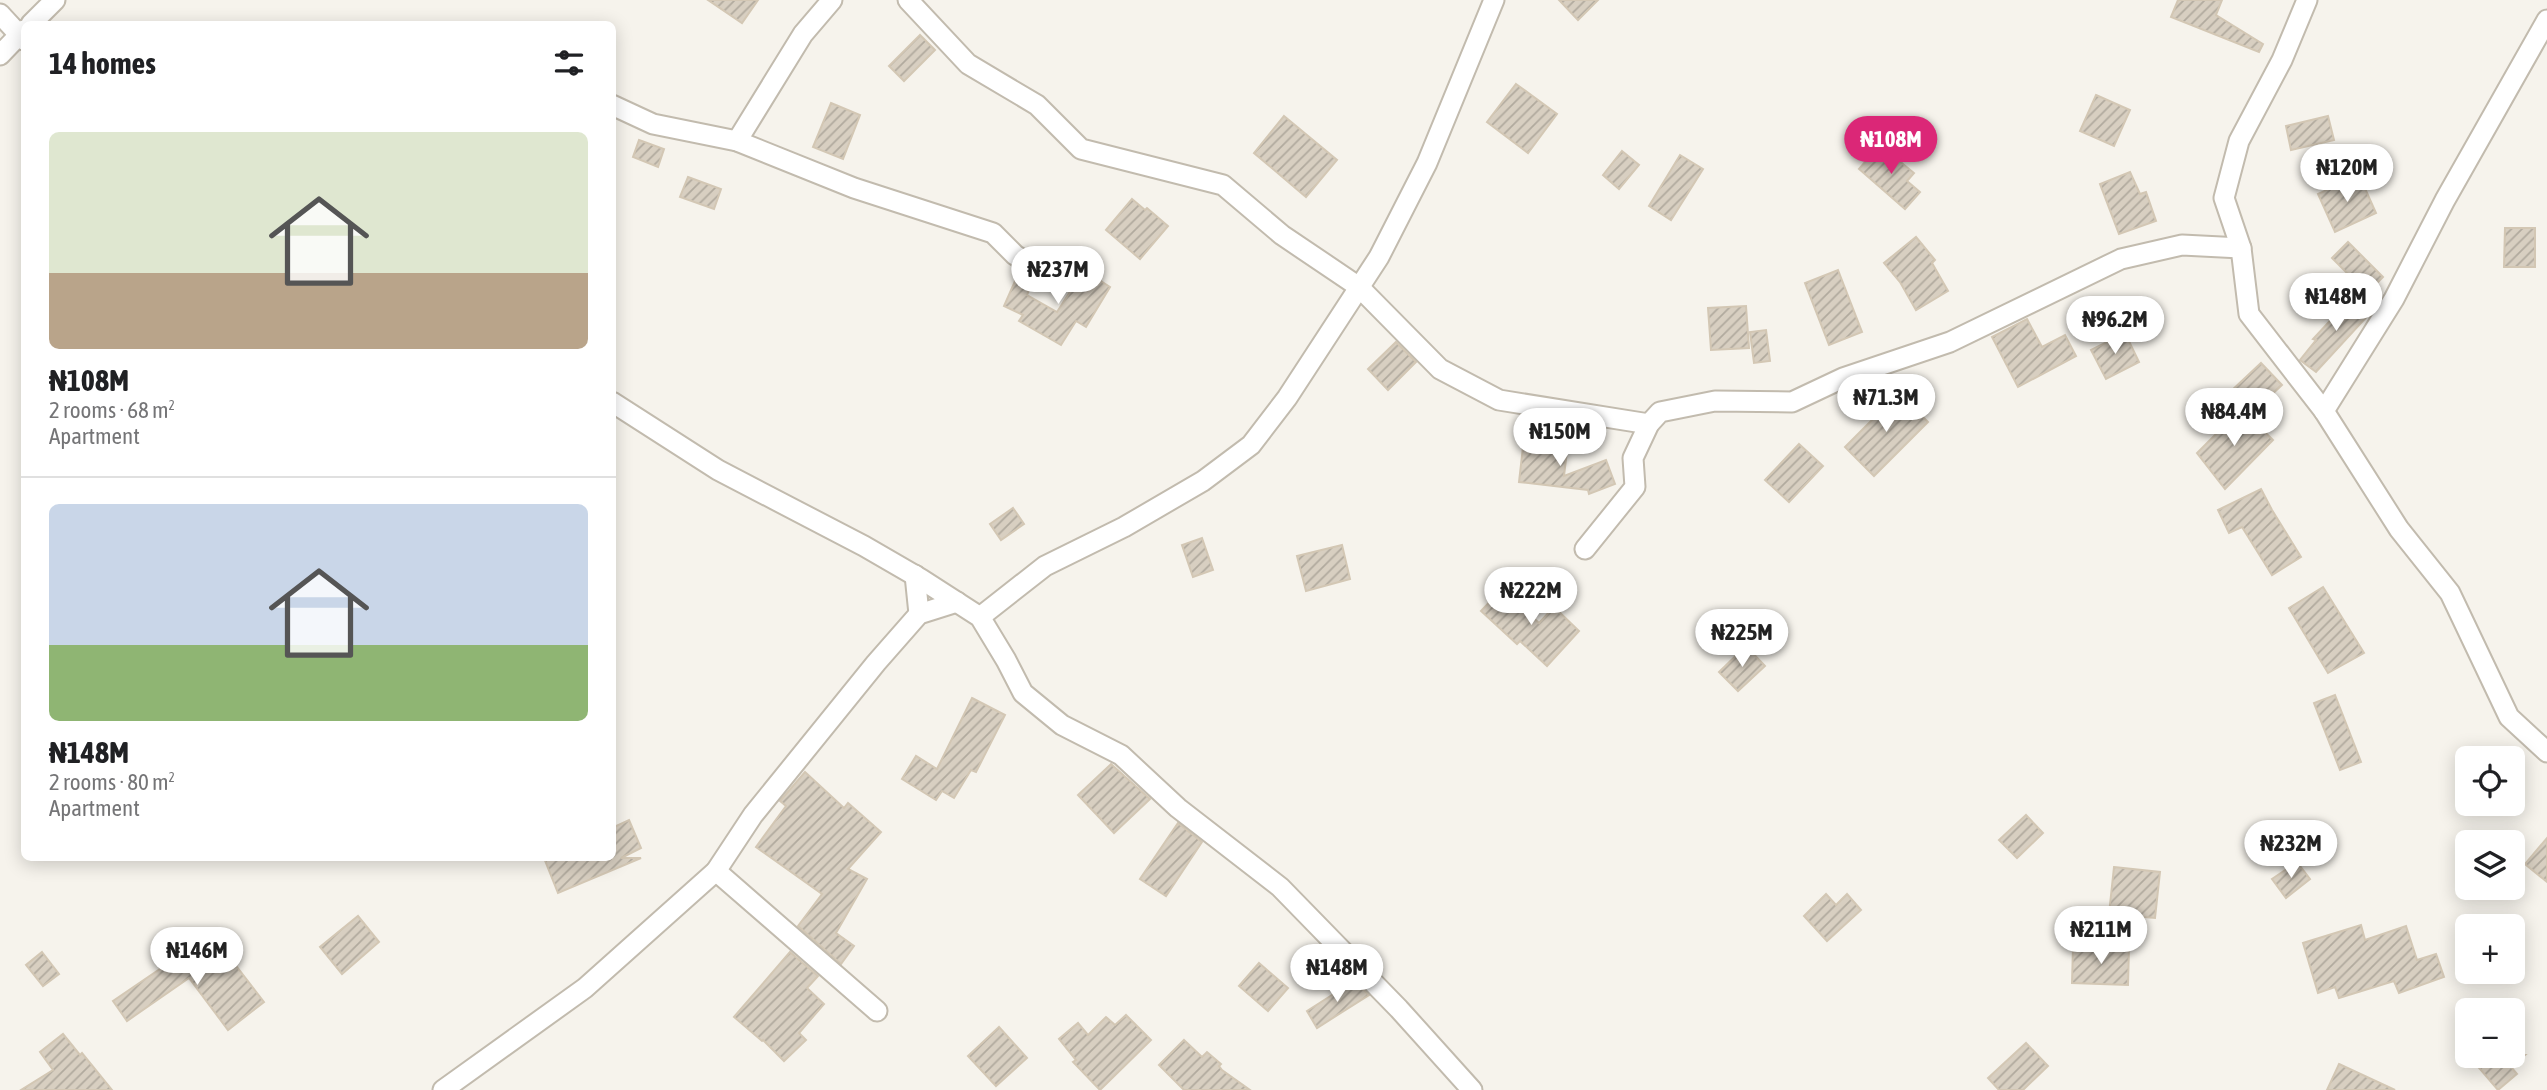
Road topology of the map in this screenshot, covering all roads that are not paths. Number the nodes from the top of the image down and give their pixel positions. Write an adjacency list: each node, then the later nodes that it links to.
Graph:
1 (55, 0): 8 (street)
2 (832, 0): 13 (street)
3 (908, 0): 16 (street)
4 (1494, 0): 16 (street)
5 (2307, 0): 14 (street)
6 (0, 15): 9 (street)
7 (2547, 20): 18 (street)
8 (36, 21)
9 (21, 30)
10 (21, 37): 11 (street)
11 (0, 55)
12 (616, 107): 13 (street)
13 (737, 141): 15 (street)
14 (2241, 248): 18 (street); 19 (street)
15 (1053, 278)
16 (1359, 287): 19 (street); 24 (street)
17 (616, 405): 21 (street)
18 (2324, 411): 25 (street)
19 (1649, 424): 20 (street)
20 (1585, 549)
21 (915, 575): 22 (street); 23 (street)
22 (957, 602): 23 (street); 24 (street)
23 (919, 614): 26 (street)
24 (980, 617): 29 (street)
25 (2547, 752)
26 (716, 871): 27 (street); 28 (street)
27 (877, 1011)
28 (443, 1090)
29 (1472, 1090)

